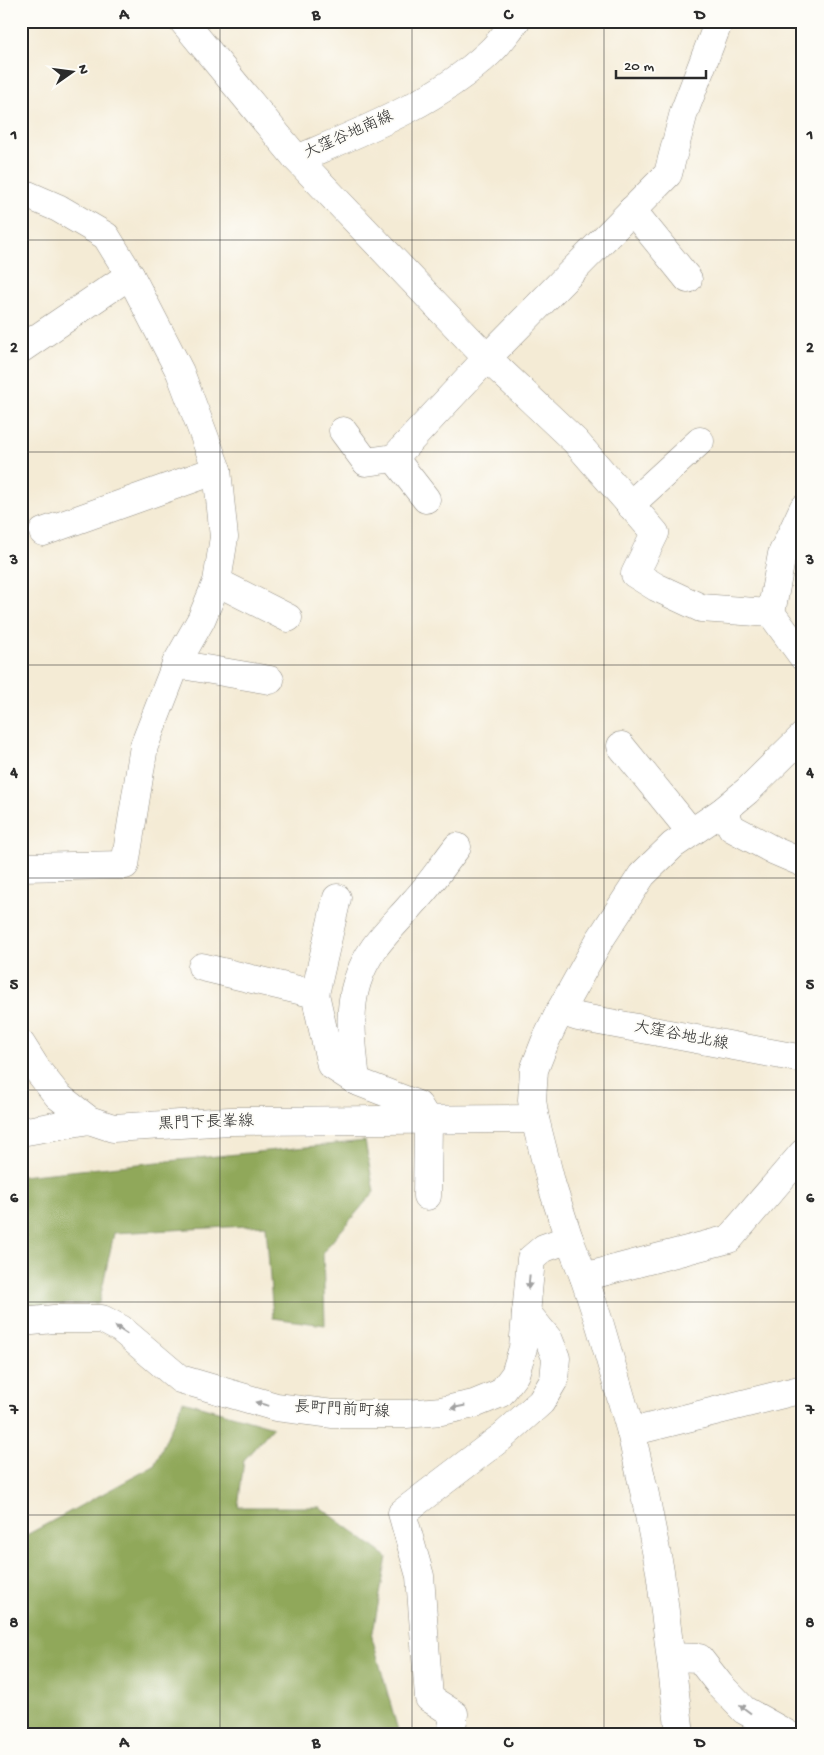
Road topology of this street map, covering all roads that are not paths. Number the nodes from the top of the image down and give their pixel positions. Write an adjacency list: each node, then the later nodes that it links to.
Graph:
1 (183, 21): 4 (street, 大窪谷地南線)
2 (516, 21): 4 (street, 大窪谷地南線)
3 (719, 21): 6 (street)
4 (297, 159): 10 (street)
5 (21, 192): 7 (street)
6 (632, 210): 8 (street); 10 (street)
7 (130, 275): 9 (street); 14 (street)
8 (688, 279)
9 (21, 349)
10 (487, 358): 13 (street); 16 (street)
11 (343, 431): 13 (street)
12 (700, 441): 16 (street)
13 (394, 458): 15 (street)
14 (217, 470): 18 (street); 19 (street)
15 (426, 499)
16 (630, 505): 20 (street)
17 (803, 509): 20 (street)
18 (43, 532)
19 (217, 582): 21 (street); 23 (street)
20 (772, 613): 22 (street)
21 (288, 618)
22 (803, 658)
23 (176, 664): 24 (street); 31 (street)
24 (270, 680)
25 (803, 736): 27 (street)
26 (621, 746): 28 (street)
27 (723, 811): 28 (street); 30 (street)
28 (691, 832): 35 (street)
29 (457, 847): 38 (street)
30 (803, 863)
31 (21, 867)
32 (337, 898): 34 (street)
33 (202, 967): 34 (street)
34 (315, 994): 38 (street)
35 (560, 1011): 37 (street, 大窪谷地北線); 39 (street)
36 (21, 1044): 40 (street, 黒門下長峯線)
37 (803, 1059)
38 (356, 1082): 41 (street)
39 (535, 1119): 41 (street, 黒門下長峯線); 45 (street)
40 (89, 1120): 41 (street, 黒門下長峯線); 42 (street)
41 (428, 1121): 44 (street)
42 (21, 1132)
43 (803, 1153): 46 (street)
44 (428, 1196)
45 (569, 1239): 46 (street); 47 (street, 長町門前町線, one-way to 47)
46 (584, 1277): 50 (street)
47 (526, 1312): 48 (street, 長町門前町線, one-way to 48); 52 (street)
48 (21, 1322)
49 (798, 1385): 50 (street)
50 (631, 1432): 51 (street)
51 (671, 1657): 53 (street); 54 (street, one-way to 51)
52 (451, 1734)
53 (680, 1734)
54 (787, 1734)

